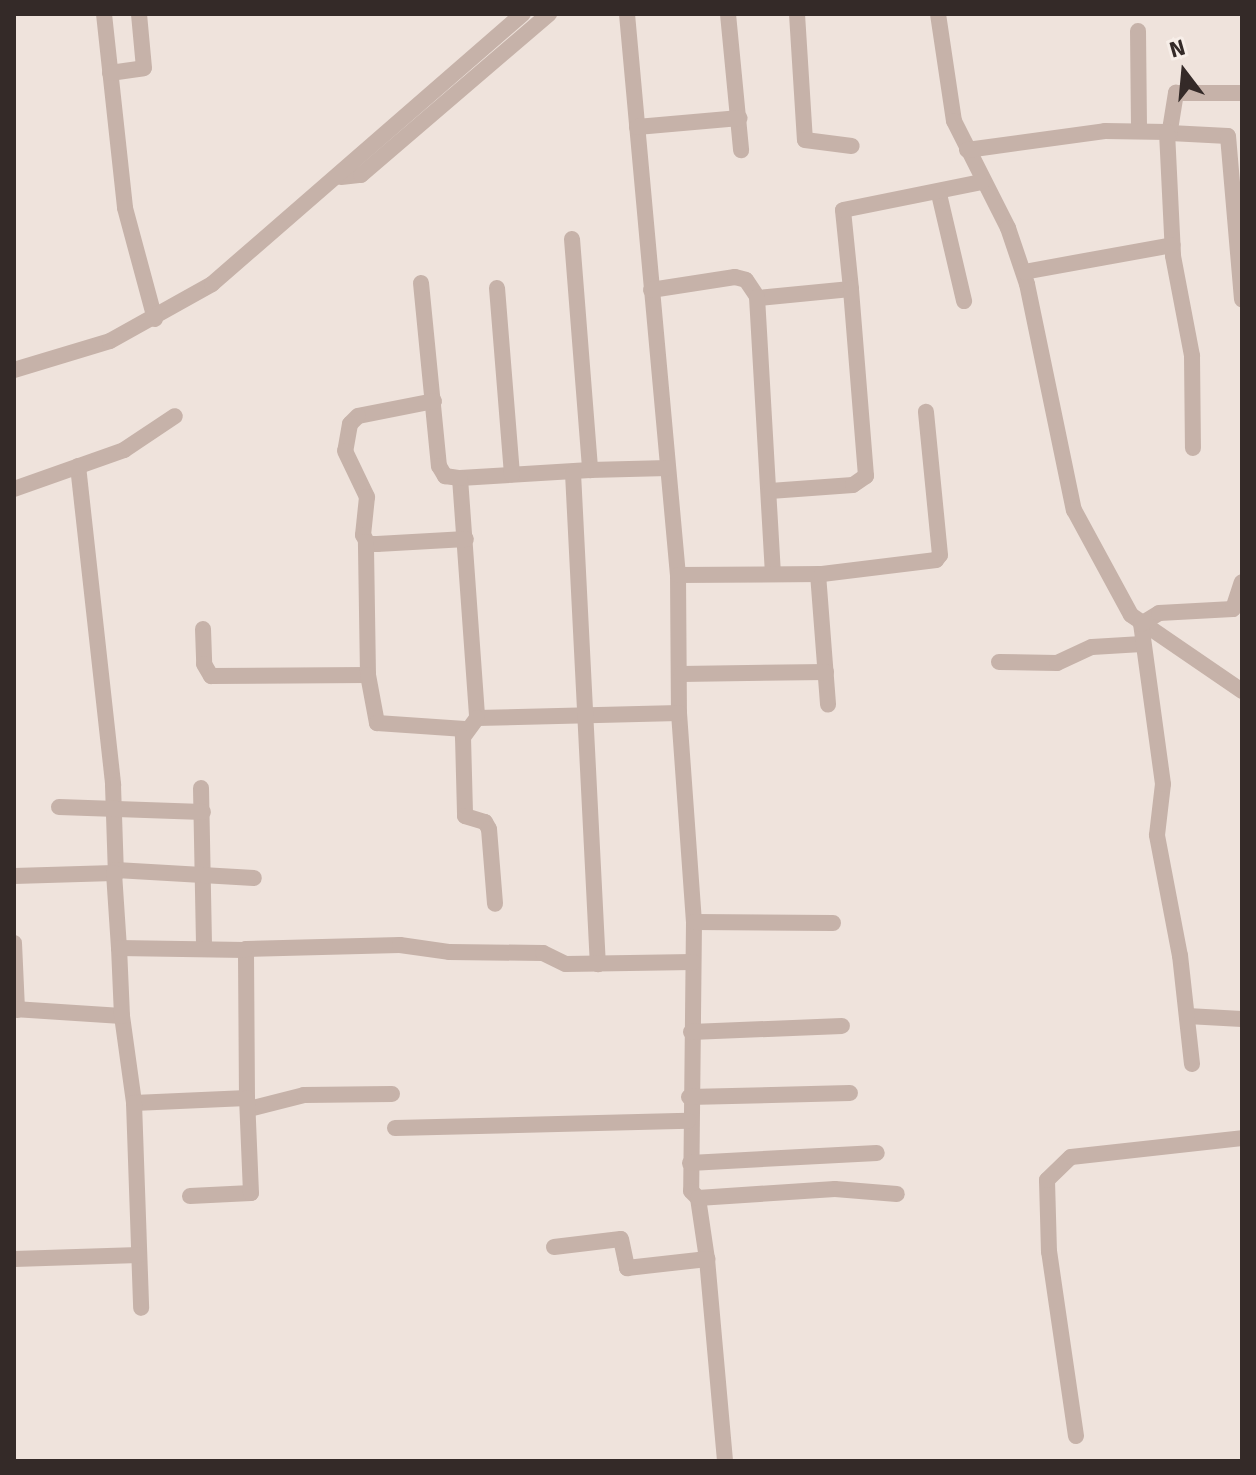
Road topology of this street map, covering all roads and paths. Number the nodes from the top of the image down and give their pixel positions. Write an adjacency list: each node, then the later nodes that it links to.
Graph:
1 (104, 14): 10 (street)
2 (139, 14): 10 (street)
3 (523, 14): 20 (street)
4 (549, 14): 20 (street)
5 (627, 14): 13 (street)
6 (728, 14): 12 (street)
7 (797, 14): 17 (street)
8 (938, 14): 19 (street)
9 (1138, 31): 14 (street)
10 (110, 73): 33 (street)
11 (1242, 93): 16 (street)
12 (740, 118): 13 (street); 18 (street)
13 (637, 127): 29 (street)
14 (1139, 130): 16 (street); 19 (street)
15 (1235, 133): 16 (street); 31 (street)
16 (1170, 134): 24 (street)
17 (852, 146)
18 (741, 150)
19 (967, 150): 21 (street)
20 (341, 177): 33 (street)
21 (982, 182): 22 (street); 25 (street)
22 (939, 194): 28 (street); 32 (street)
23 (572, 239): 41 (street)
24 (1173, 245): 25 (street); 38 (street)
25 (1024, 272): 52 (street)
26 (421, 283): 35 (street)
27 (497, 288): 42 (street)
28 (851, 289): 30 (street); 45 (street)
29 (651, 290): 30 (street); 40 (street)
30 (757, 297): 45 (street)
31 (1242, 299)
32 (964, 301)
33 (155, 319): 34 (street)
34 (14, 370)
35 (434, 401): 43 (street); 47 (street)
36 (926, 412): 49 (street)
37 (175, 416): 39 (street)
38 (1193, 448)
39 (78, 466): 44 (street); 66 (street)
40 (668, 468): 41 (street); 50 (street)
41 (582, 472): 42 (street); 62 (street)
42 (512, 474): 43 (street)
43 (460, 478): 46 (street)
44 (14, 489)
45 (770, 491): 48 (street)
46 (466, 539): 47 (street); 63 (street)
47 (366, 542): 58 (street)
48 (773, 573): 49 (street); 50 (street)
49 (818, 574): 56 (street)
50 (678, 575): 57 (street)
51 (1242, 582): 52 (street)
52 (1141, 624): 54 (street); 59 (street)
53 (203, 629): 58 (street)
54 (1142, 644): 55 (street); 83 (street)
55 (999, 662)
56 (826, 672): 57 (street); 60 (street)
57 (681, 674): 61 (street)
58 (368, 675): 63 (street)
59 (1242, 691)
60 (828, 705)
61 (679, 713): 62 (street); 73 (street)
62 (581, 714): 63 (street); 80 (street)
63 (471, 724): 72 (street)
64 (201, 788): 67 (street)
65 (59, 807): 66 (street)
66 (114, 809): 67 (street); 68 (street)
67 (203, 812): 69 (street)
68 (116, 872): 69 (street); 70 (street); 77 (street)
69 (202, 873): 71 (street); 76 (street)
70 (14, 876)
71 (254, 878)
72 (495, 904)
73 (694, 922): 74 (street); 79 (street)
74 (833, 923)
75 (14, 943): 81 (street)
76 (204, 946): 77 (street); 78 (street)
77 (119, 948): 82 (street)
78 (245, 950): 80 (street); 92 (street)
79 (693, 962): 80 (street); 86 (street)
80 (598, 964)
81 (15, 1010): 82 (street)
82 (122, 1016): 91 (street)
83 (1187, 1016): 84 (street); 87 (street)
84 (1242, 1019)
85 (842, 1026): 86 (street)
86 (691, 1032): 90 (street)
87 (1192, 1064)
88 (850, 1093): 90 (street)
89 (392, 1094): 92 (street)
90 (689, 1097): 93 (street)
91 (134, 1103): 92 (street); 102 (street)
92 (248, 1104): 99 (street)
93 (688, 1121): 94 (street); 97 (street)
94 (395, 1128)
95 (1242, 1138): 106 (street)
96 (877, 1153): 97 (street)
97 (690, 1163): 100 (street)
98 (897, 1194): 100 (street)
99 (190, 1196)
100 (698, 1198): 104 (street)
101 (554, 1247): 104 (street)
102 (139, 1255): 103 (street); 105 (street)
103 (14, 1259)
104 (707, 1259): 107 (street)
105 (141, 1308)
106 (1076, 1436)
107 (725, 1461)

